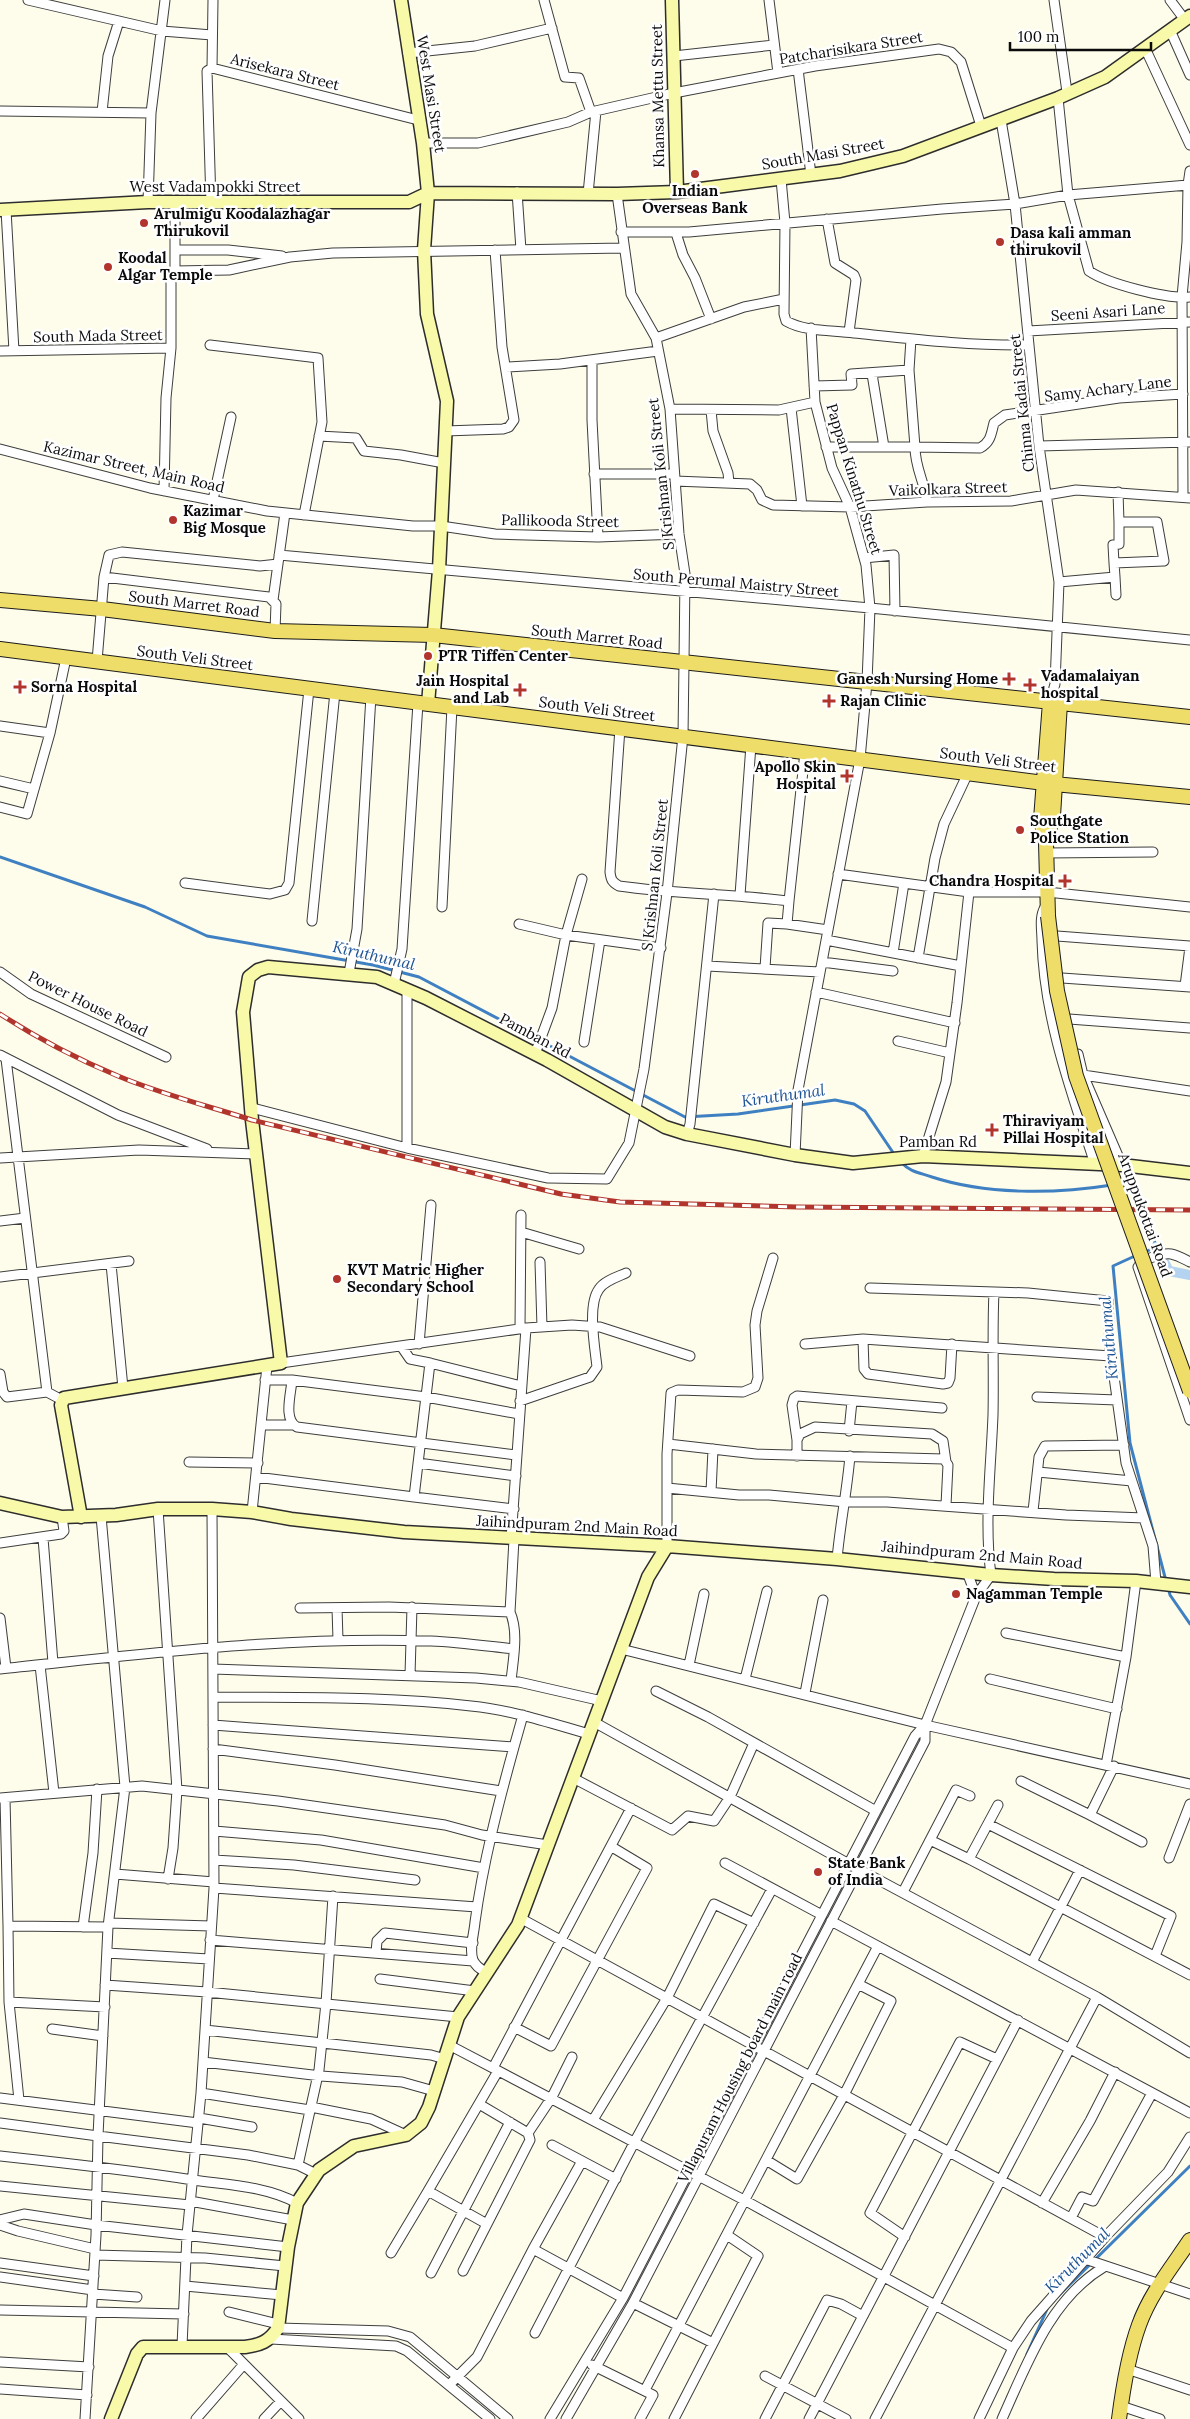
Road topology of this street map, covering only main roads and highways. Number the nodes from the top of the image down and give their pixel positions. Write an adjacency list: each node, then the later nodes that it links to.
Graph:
1 (0, 600): 3 (main road, South Marret Road)
2 (0, 649): 5 (main road, South Veli Street)
3 (1055, 702): 4 (main road, South Marret Road); 5 (main road, Aruppukottai Road)
4 (1190, 717)
5 (1049, 783): 6 (main road, South Veli Street); 7 (main road, Aruppukottai Road, bridge)
6 (1190, 796)
7 (1190, 1391)
8 (1190, 2240): 9 (main road)
9 (1120, 2413)

